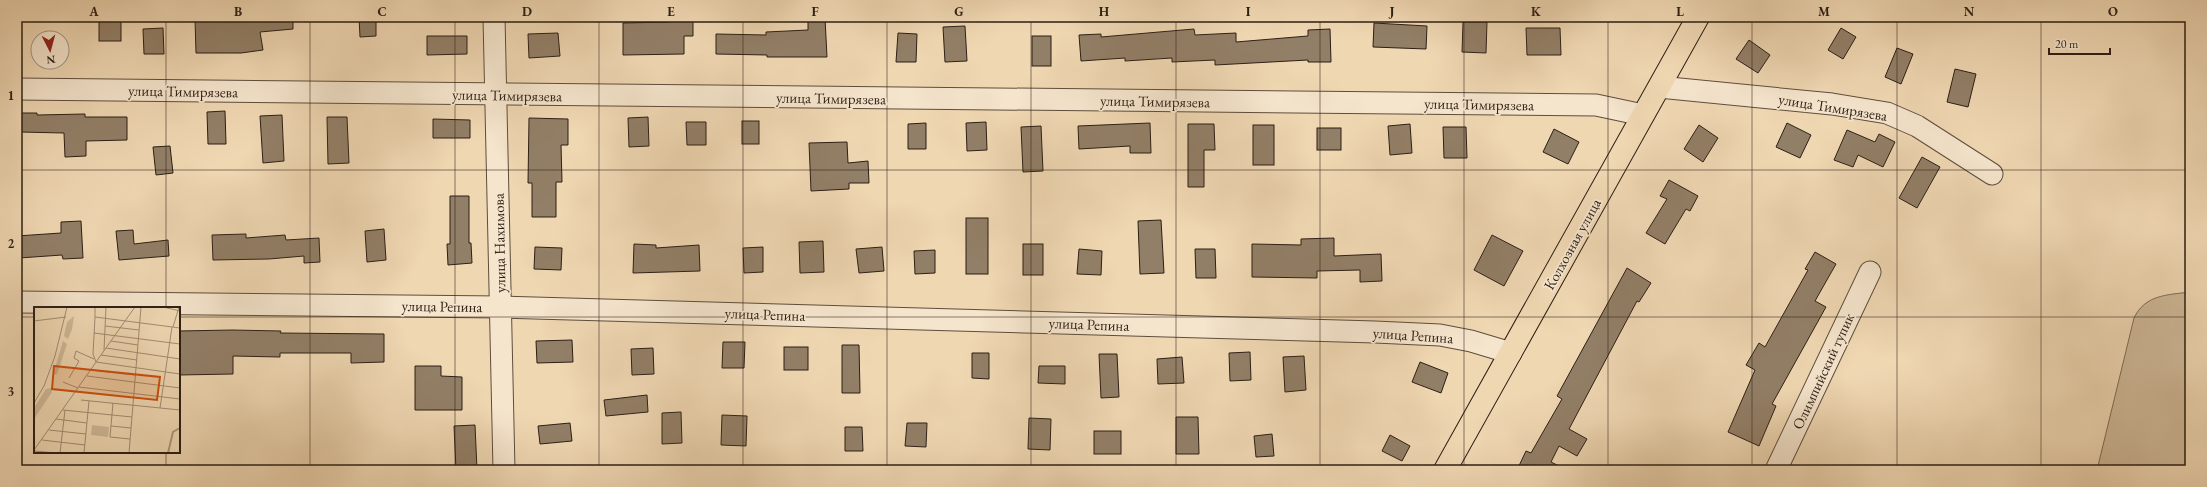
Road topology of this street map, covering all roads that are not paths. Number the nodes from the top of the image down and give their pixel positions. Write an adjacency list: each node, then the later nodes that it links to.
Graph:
1 (494, 17): 5 (street, улица Нахимова)
2 (1698, 17): 3 (main road, Колхозная улица)
3 (1659, 87): 6 (main road, Колхозная улица); 7 (street, улица Тимирязева)
4 (17, 89): 5 (street, улица Тимирязева)
5 (496, 95): 6 (street, улица Тимирязева); 10 (street, улица Нахимова)
6 (1644, 115): 11 (main road, Колхозная улица)
7 (1992, 174)
8 (1870, 272): 14 (street, Олимпийский тупик)
9 (17, 302): 10 (street, улица Репина)
10 (501, 307): 11 (street, улица Репина); 12 (street, улица Нахимова)
11 (1511, 353): 13 (main road, Колхозная улица)
12 (504, 470)
13 (1445, 470)
14 (1776, 470)

